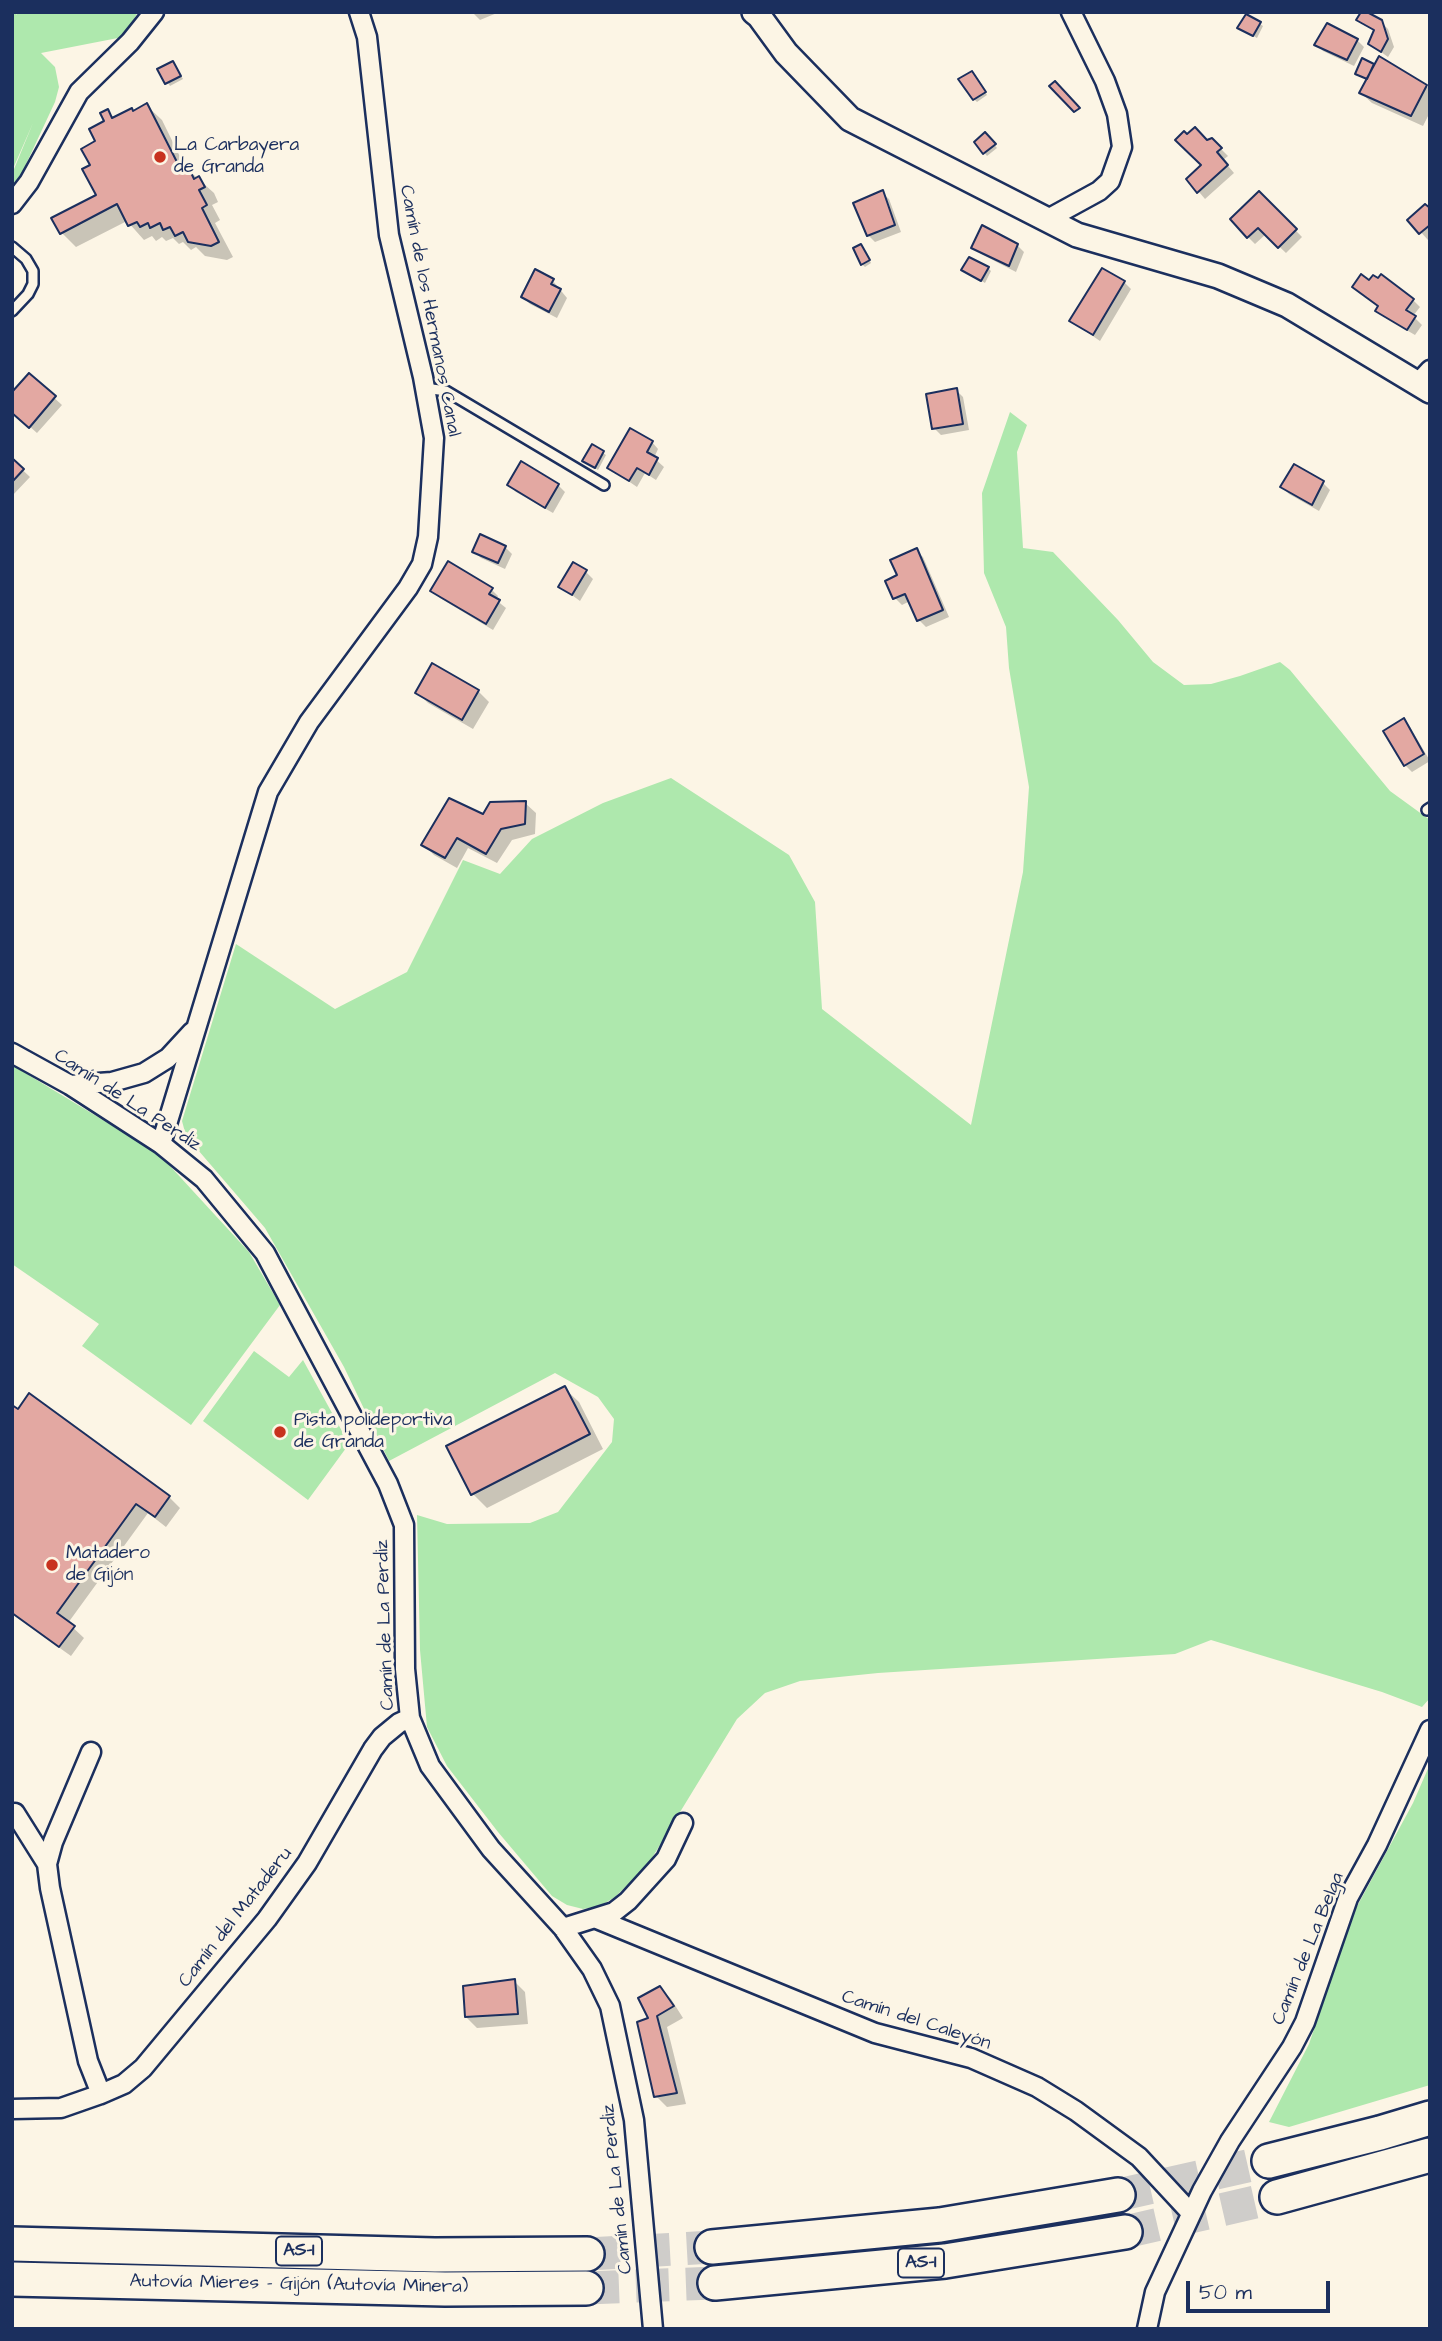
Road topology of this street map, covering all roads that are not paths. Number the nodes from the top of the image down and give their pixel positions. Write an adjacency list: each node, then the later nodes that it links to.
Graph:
1 (153, 12): 5 (street)
2 (359, 12): 10 (street, Camín de los Hermanos Canal)
3 (754, 12): 6 (street)
4 (1072, 12): 6 (street)
5 (12, 205)
6 (1046, 220): 9 (street)
7 (12, 247): 8 (lane)
8 (12, 311)
9 (1425, 382)
10 (425, 388): 11 (lane); 12 (street, Camín de los Hermanos Canal)
11 (604, 485)
12 (198, 1023): 14 (street, Camín de los Hermanos Canal); 15 (street, Camín de los Hermanos Canal)
13 (12, 1053): 14 (street, Camín de La Perdiz)
14 (70, 1084): 15 (street, Camín de La Perdiz)
15 (161, 1144): 16 (street, Camín de La Perdiz)
16 (410, 1718): 23 (street, Camín de La Perdiz); 24 (street, Camín del Mataderu)
17 (1430, 1730): 31 (street, Camín de La Belga)
18 (91, 1752): 21 (street)
19 (15, 1813): 21 (street)
20 (683, 1823): 22 (street)
21 (47, 1864): 24 (street)
22 (597, 1919): 23 (street); 31 (street, Camín del Caleyón)
23 (563, 1928): 39 (street, Camín de La Perdiz)
24 (101, 2094): 25 (street, Camín del Mataderu)
25 (12, 2109)
26 (1430, 2118): 28 (highway)
27 (1430, 2155): 30 (highway)
28 (1269, 2161)
29 (1118, 2195): 34 (highway, AS-I)
30 (1277, 2197)
31 (1191, 2213): 40 (street, Camín de La Belga)
32 (1125, 2232): 37 (highway, AS-I)
33 (12, 2244): 35 (highway, Autovía Mieres - Gijón (Autovía Minera) / AS-I)
34 (712, 2248)
35 (587, 2254)
36 (12, 2278): 38 (highway, Autovía Mieres - Gijón (Autovía Minera) / AS-I)
37 (715, 2283)
38 (586, 2288)
39 (653, 2329)
40 (1147, 2329)

